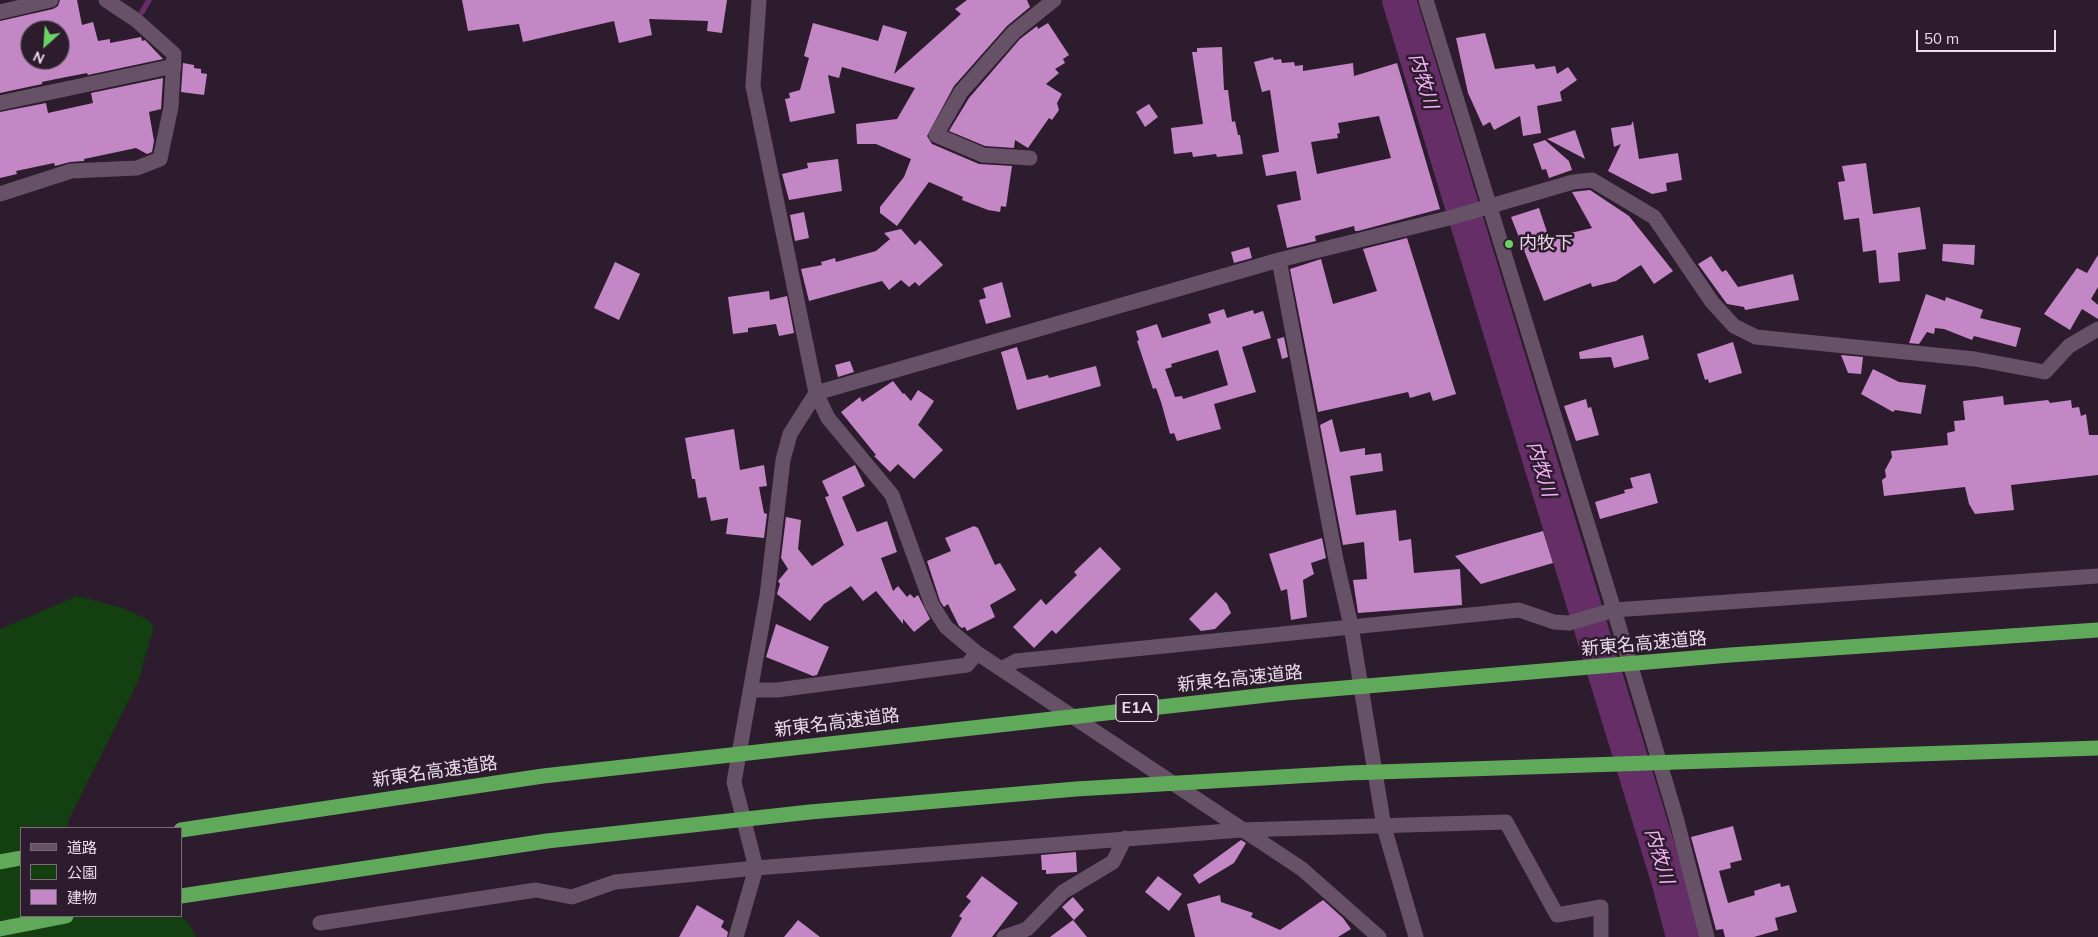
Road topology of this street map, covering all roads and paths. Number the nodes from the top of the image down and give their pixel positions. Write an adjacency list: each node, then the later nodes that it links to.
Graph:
1 (51, 0): 6 (street)
2 (106, 0): 7 (street)
3 (759, 0): 14 (street)
4 (1054, 0): 9 (street)
5 (1426, 0): 11 (street)
6 (0, 12)
7 (174, 66): 8 (street); 10 (street)
8 (0, 103)
9 (1030, 158)
10 (0, 194)
11 (1484, 208): 12 (street); 13 (street); 16 (street)
12 (1279, 260): 14 (street); 17 (street)
13 (2098, 329)
14 (816, 393): 19 (street); 21 (street)
15 (2098, 576): 16 (street)
16 (1609, 611): 17 (street); 39 (street)
17 (1351, 626): 20 (street); 23 (street)
18 (2098, 630): 24 (highway, 新東名高速道路 / E1A)
19 (977, 653): 20 (street); 21 (street)
20 (1001, 668): 25 (street)
21 (750, 690): 29 (street)
22 (2098, 748): 30 (highway)
23 (1384, 827): 25 (street); 37 (street); 38 (street)
24 (182, 830)
25 (1241, 830): 26 (street); 36 (street)
26 (1125, 838): 29 (street); 35 (street)
27 (20, 858): 28 (highway)
28 (0, 862)
29 (756, 868): 32 (street); 34 (street)
30 (182, 896)
31 (59, 917): 33 (highway)
32 (320, 923)
33 (0, 929)
34 (736, 937)
35 (1004, 937)
36 (1379, 937)
37 (1416, 937)
38 (1601, 937)
39 (1707, 937)

